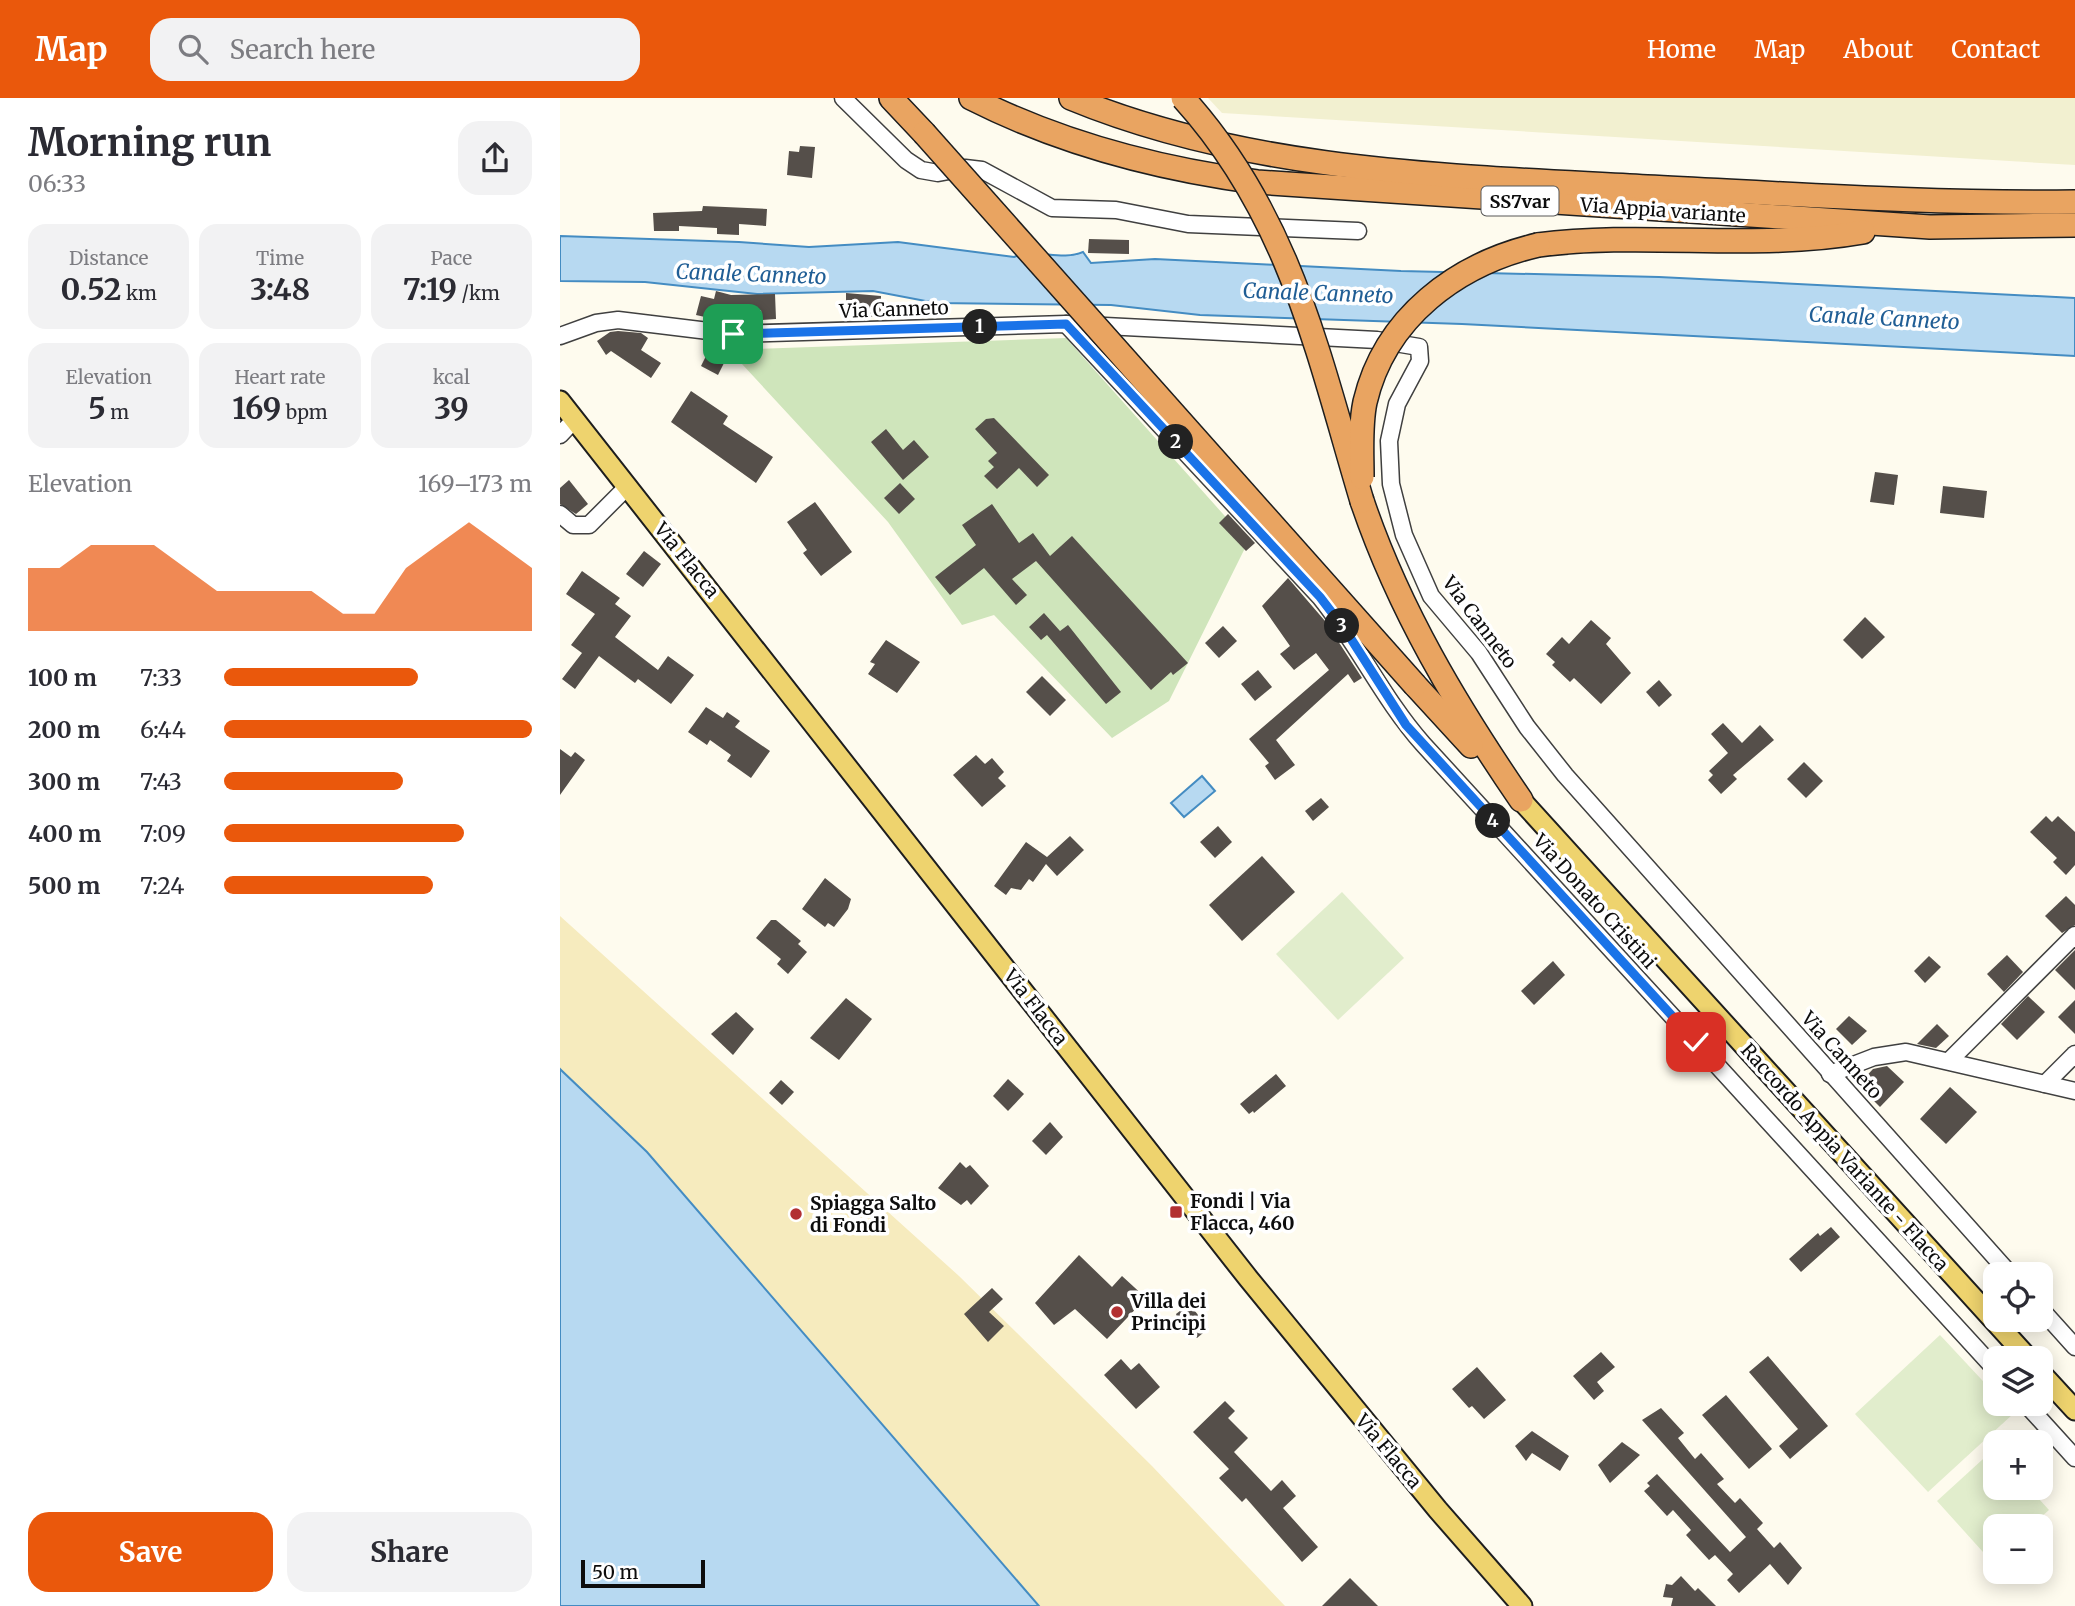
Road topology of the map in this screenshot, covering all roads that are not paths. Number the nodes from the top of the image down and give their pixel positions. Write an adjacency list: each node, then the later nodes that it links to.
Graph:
1 (843, 98): 9 (street)
2 (891, 98): 18 (highway, bridge)
3 (971, 98): 8 (highway, Via Appia variante / SS7var)
4 (1071, 98): 6 (highway, Via Appia variante / SS7var)
5 (1184, 98): 16 (highway, bridge)
6 (2075, 202)
7 (2075, 225): 8 (highway, Via Appia variante / SS7var)
8 (1900, 226): 16 (highway, bridge)
9 (1358, 231)
10 (1066, 324): 11 (street, Via Canneto); 22 (street, Via Canneto); 29 (street, Via Donato Cristini)
11 (560, 336)
12 (560, 401): 13 (main road, Via Flacca)
13 (575, 419): 14 (street); 15 (main road, Via Flacca)
14 (560, 435)
15 (628, 486): 17 (street); 34 (main road, Via Flacca)
16 (1362, 501): 18 (highway)
17 (560, 514)
18 (1521, 800): 27 (main road, Raccordo Appia Variante - Flacca)
19 (2075, 935): 21 (street)
20 (2075, 1054): 23 (street)
21 (1949, 1061): 22 (street); 23 (street)
22 (1830, 1074): 25 (street, Via Canneto)
23 (2045, 1084): 24 (street)
24 (2075, 1091)
25 (1999, 1262)
26 (2053, 1322): 28 (street)
27 (2017, 1346)
28 (2075, 1347)
29 (1983, 1356)
30 (2053, 1386): 31 (main road)
31 (2075, 1410)
32 (2037, 1416): 33 (street)
33 (2075, 1458)
34 (1522, 1606)

